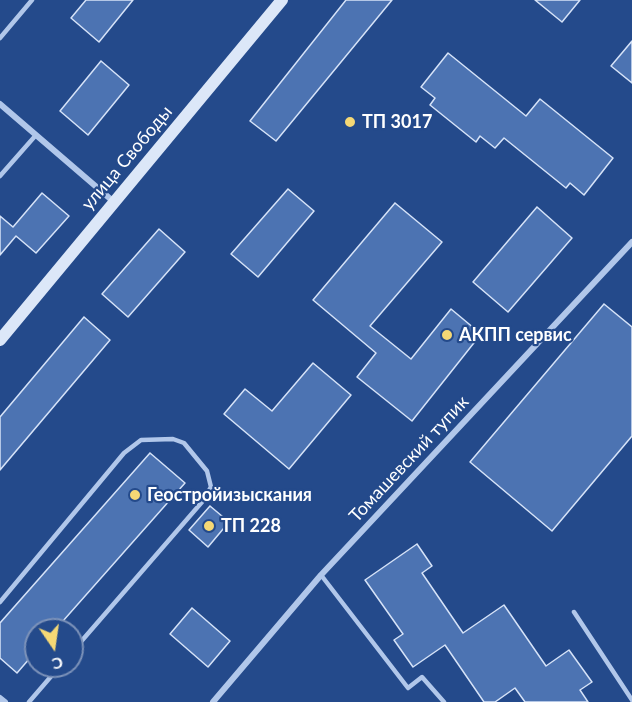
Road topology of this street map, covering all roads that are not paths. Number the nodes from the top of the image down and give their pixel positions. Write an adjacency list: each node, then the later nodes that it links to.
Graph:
1 (282, 0): 7 (street, улица Свободы)
2 (30, 1): 3 (lane)
3 (0, 38)
4 (0, 104): 5 (street)
5 (36, 135): 6 (lane); 7 (street)
6 (0, 176)
7 (114, 202): 9 (street, улица Свободы)
8 (632, 242): 10 (street, Томашевский тупик)
9 (0, 340)
10 (321, 574): 19 (street, Томашевский тупик); 20 (lane)
11 (0, 602): 13 (lane)
12 (574, 612): 16 (lane)
13 (84, 638)
14 (50, 678): 18 (lane)
15 (0, 698): 17 (street)
16 (632, 700)
17 (5, 702)
18 (29, 702)
19 (213, 702)
20 (444, 702)

